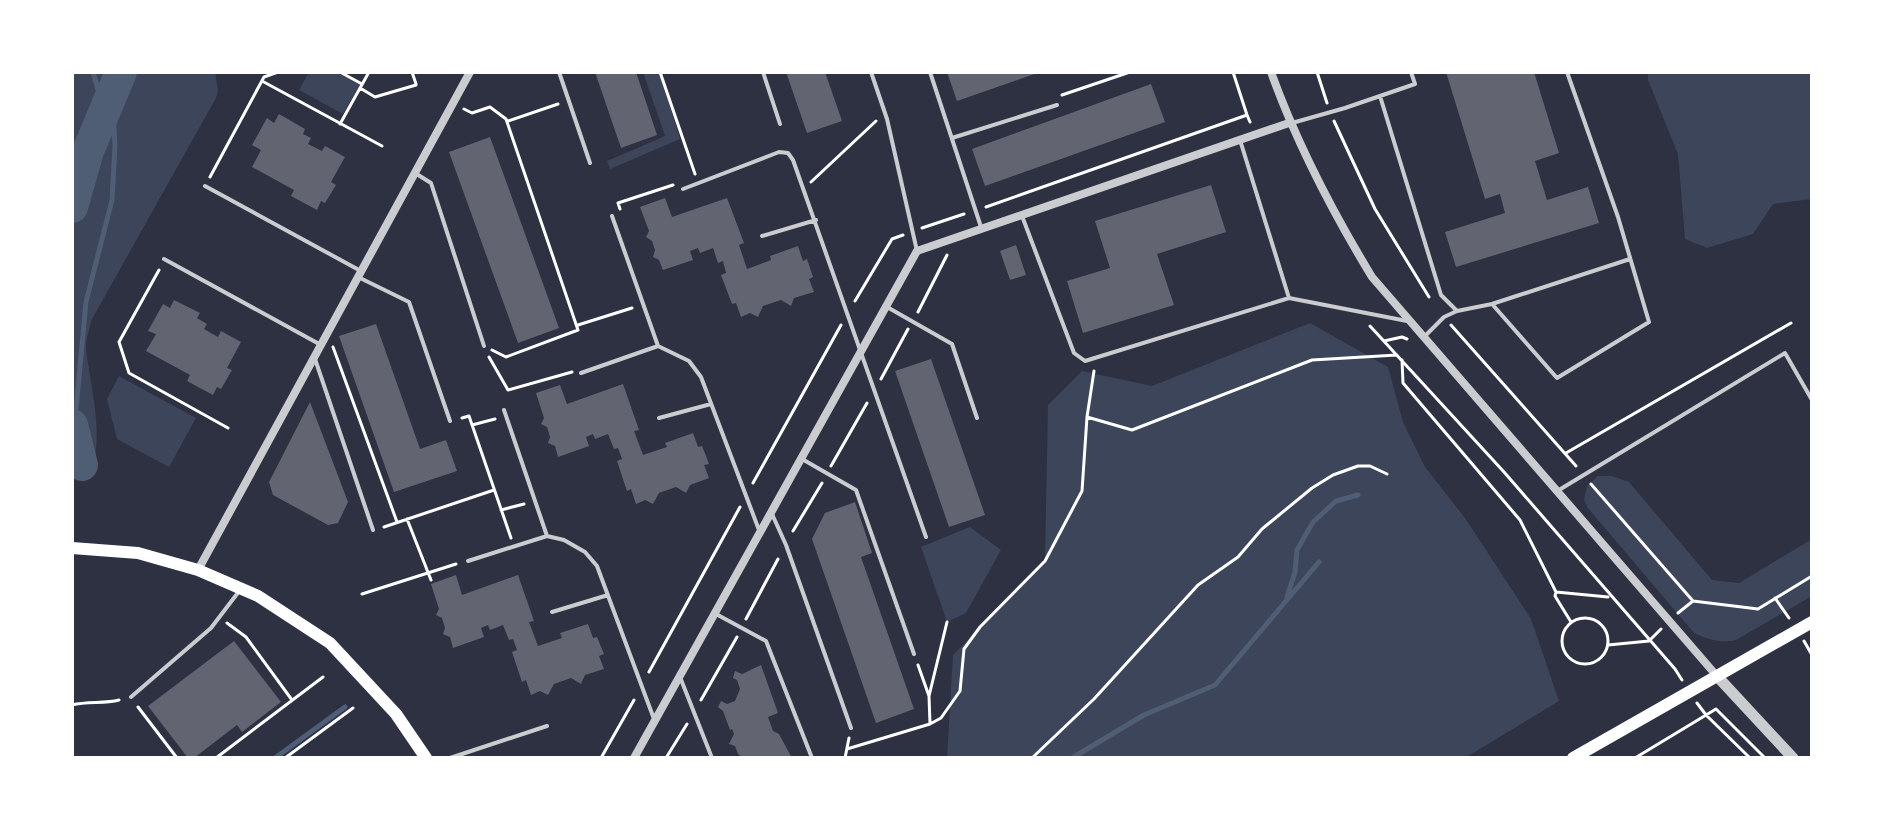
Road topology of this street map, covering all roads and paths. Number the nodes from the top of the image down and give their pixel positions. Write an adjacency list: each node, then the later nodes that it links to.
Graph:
1 (278, 72): 17 (path)
2 (340, 72): 19 (path)
3 (369, 72): 19 (path)
4 (412, 72): 19 (path)
5 (470, 72): 22 (street)
6 (559, 72): 21 (lane)
7 (660, 72): 36 (path)
8 (763, 72): 30 (lane)
9 (871, 72): 24 (lane)
10 (930, 72): 31 (lane)
11 (1130, 72): 23 (path)
12 (1233, 72): 26 (path)
13 (1271, 72): 28 (street)
14 (1317, 72): 25 (path)
15 (1411, 72): 20 (lane)
16 (1567, 72): 51 (lane)
17 (269, 73): 18 (path)
18 (262, 81): 29 (path); 37 (path)
19 (361, 86): 29 (path)
20 (1380, 96): 25 (lane); 58 (lane)
21 (569, 101): 27 (path); 34 (lane)
22 (453, 103): 27 (path); 35 (street)
23 (1057, 105): 31 (lane)
24 (885, 113): 38 (path); 46 (lane)
25 (1330, 113): 28 (lane); 60 (path)
26 (1247, 115): 32 (path); 40 (path)
27 (507, 121): 64 (path)
28 (1289, 123): 32 (street); 61 (street)
29 (340, 124): 33 (path)
30 (780, 124)
31 (952, 138): 40 (lane)
32 (1245, 139): 42 (street); 53 (lane)
33 (382, 146)
34 (590, 163)
35 (415, 173): 52 (street); 67 (lane)
36 (698, 183): 38 (lane); 39 (lane)
37 (205, 186): 52 (lane)
38 (804, 188): 43 (lane)
39 (683, 189): 41 (path)
40 (975, 210): 44 (path); 45 (lane)
41 (612, 216): 54 (lane)
42 (1022, 216): 45 (street); 72 (lane)
43 (816, 220): 47 (lane); 59 (lane)
44 (939, 223): 46 (path); 48 (path)
45 (982, 230): 48 (street)
46 (913, 231): 49 (lane); 59 (path)
47 (762, 236)
48 (945, 242): 49 (street); 62 (path)
49 (917, 251): 56 (street)
50 (164, 259): 66 (lane); 86 (path)
51 (1630, 259): 55 (lane); 55 (lane)
52 (360, 274): 66 (street); 83 (lane)
53 (1289, 298): 57 (lane); 72 (lane)
54 (643, 304): 64 (path); 68 (lane)
55 (1492, 304): 58 (lane)
56 (887, 307): 62 (lane); 69 (street)
57 (1356, 310): 61 (lane); 70 (path)
58 (1457, 311): 60 (lane)
59 (847, 315): 69 (lane); 94 (path)
60 (1444, 317): 65 (lane); 87 (path)
61 (1410, 322): 65 (street)
62 (912, 323): 76 (path); 82 (lane)
63 (1791, 323): 87 (path)
64 (577, 325): 67 (path)
65 (1423, 338): 93 (street)
66 (321, 345): 71 (street)
67 (484, 346): 75 (path)
68 (658, 346): 75 (lane); 78 (lane)
69 (862, 350): 76 (lane); 88 (street)
70 (1397, 355): 73 (path); 80 (path)
71 (315, 356): 100 (lane); 108 (street)
72 (1090, 360): 80 (path)
73 (1402, 360): 113 (path); 116 (path)
74 (339, 363): 99 (path)
75 (581, 373)
76 (875, 389): 89 (path); 103 (lane)
77 (1812, 400): 91 (lane)
78 (711, 404): 81 (lane); 94 (lane)
79 (504, 410): 95 (lane)
80 (1087, 417): 144 (path)
81 (659, 418)
82 (977, 418)
83 (450, 421): 85 (path)
84 (482, 422): 85 (path)
85 (472, 425): 92 (path)
86 (228, 428)
87 (1565, 454): 91 (path)
88 (802, 459): 89 (lane); 97 (street)
89 (827, 473): 104 (path); 130 (lane)
90 (1387, 474): 159 (path)
91 (1583, 475): 93 (lane); 117 (path)
92 (494, 490): 96 (path); 98 (path)
93 (1557, 492): 121 (street)
94 (745, 497): 101 (lane); 134 (path)
95 (535, 500): 96 (path); 102 (lane)
96 (501, 510): 105 (path)
97 (771, 512): 101 (street); 104 (lane)
98 (407, 519): 99 (path); 109 (path)
99 (397, 522): 100 (path)
100 (373, 530)
101 (760, 532): 119 (street)
102 (547, 536): 105 (lane); 115 (lane)
103 (926, 537)
104 (786, 545): 126 (path); 146 (lane)
105 (514, 547): 107 (lane)
106 (72, 548): 108 (main road)
107 (468, 561): 109 (path)
108 (198, 570): 112 (main road)
109 (428, 573): 111 (path); 114 (path)
110 (1812, 576): 117 (path)
111 (431, 580)
112 (242, 589): 120 (lane); 151 (main road)
113 (1556, 592): 116 (path); 124 (path)
114 (362, 594)
115 (608, 595): 118 (lane); 134 (lane)
116 (1610, 597): 128 (path)
117 (1693, 601): 121 (path)
118 (552, 612)
119 (716, 614): 126 (lane); 133 (street)
120 (220, 618): 127 (path); 137 (lane)
121 (1669, 621): 128 (path); 131 (street)
122 (239, 622): 127 (path)
123 (947, 622): 136 (path)
124 (1571, 622): 129 (path); 129 (path)
125 (1812, 622): 131 (main road)
126 (741, 628): 141 (path); 157 (lane)
127 (237, 629): 138 (path)
128 (1649, 641): 129 (path); 135 (path)
129 (1608, 645)
130 (914, 654): 136 (path)
131 (1716, 675): 135 (main road); 164 (street)
132 (323, 677): 138 (path)
133 (680, 677): 141 (lane); 143 (street)
134 (641, 687): 143 (lane); 153 (path)
135 (1688, 691): 142 (path); 160 (main road)
136 (929, 696): 144 (path)
137 (131, 697): 139 (path); 148 (path)
138 (292, 700): 149 (path)
139 (72, 705)
140 (353, 708): 150 (path)
141 (695, 710): 155 (path); 156 (lane)
142 (1706, 715): 161 (path); 162 (path); 163 (path)
143 (655, 721): 154 (street)
144 (930, 724): 147 (path)
145 (547, 726): 152 (lane)
146 (851, 728): 147 (path)
147 (847, 749): 158 (path)
148 (177, 758)
149 (216, 758)
150 (285, 758)
151 (426, 758)
152 (450, 758)
153 (601, 758)
154 (634, 758)
155 (666, 758)
156 (712, 758)
157 (812, 758)
158 (845, 758)
159 (1032, 758)
160 (1573, 758)
161 (1635, 758)
162 (1750, 758)
163 (1765, 758)
164 (1793, 758)

